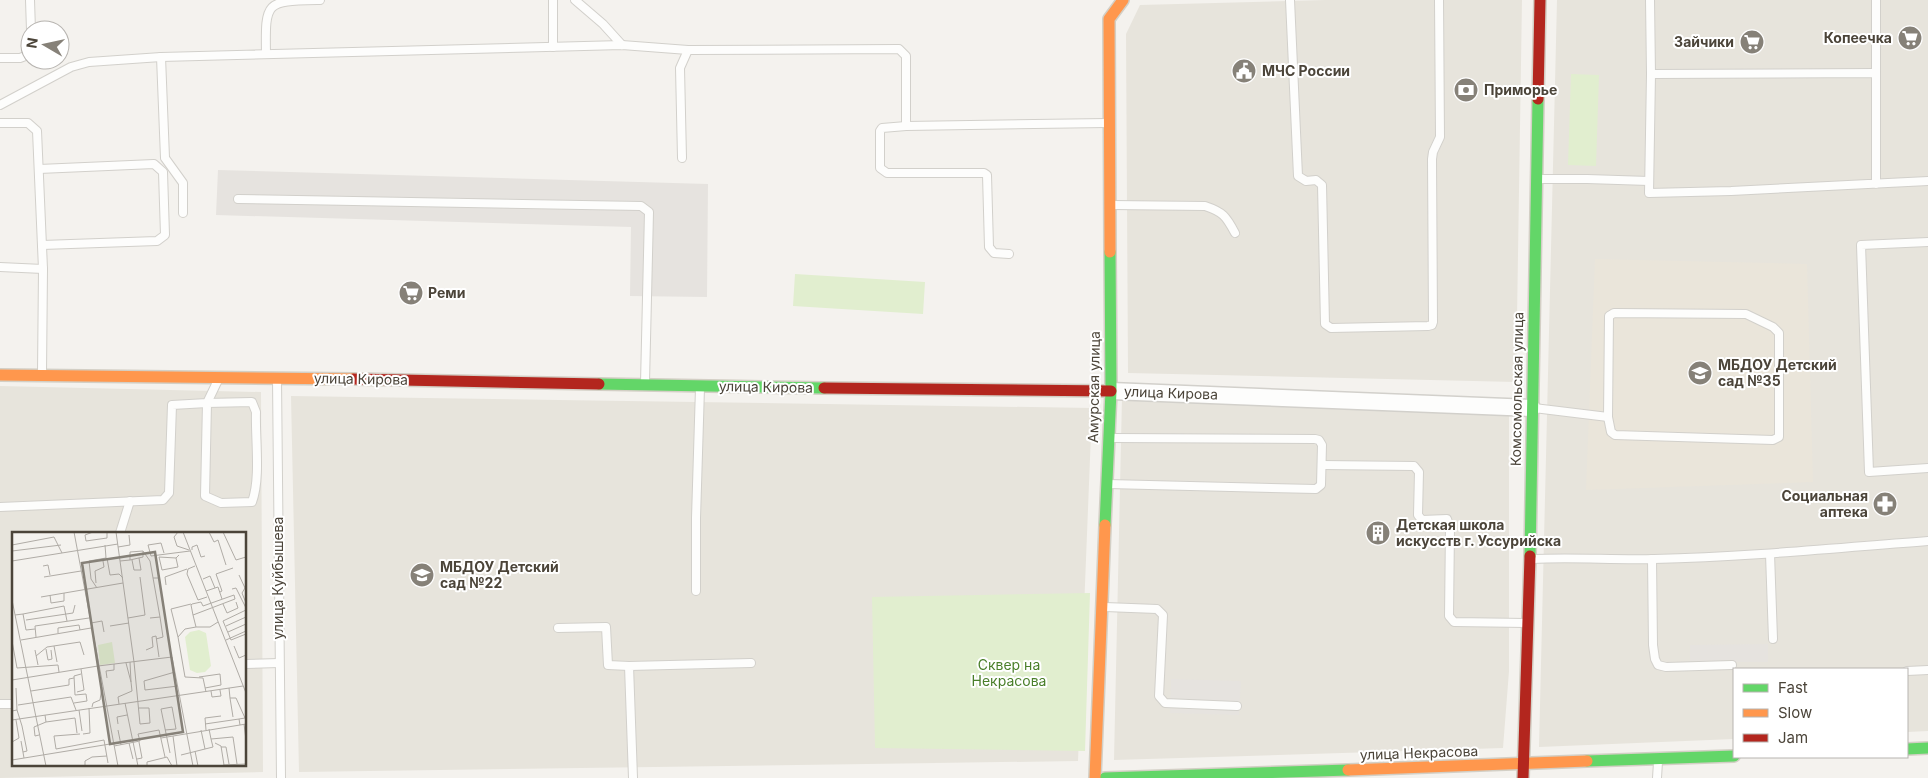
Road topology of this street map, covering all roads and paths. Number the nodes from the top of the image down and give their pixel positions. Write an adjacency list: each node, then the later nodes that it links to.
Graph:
1 (30, 0): 11 (lane)
2 (320, 0): 15 (lane)
3 (553, 0): 13 (lane)
4 (575, 0): 12 (lane)
5 (1123, 0): 23 (main road, Амурская улица)
6 (1290, 0): 7 (lane)
7 (1439, 0)
8 (1540, 0): 27 (main road, Комсомольская улица)
9 (1650, 0): 20 (lane)
10 (1876, 0): 19 (lane)
11 (31, 20)
12 (622, 45): 13 (lane); 14 (lane)
13 (553, 47): 15 (lane)
14 (688, 50): 24 (lane); 25 (lane)
15 (266, 54): 16 (lane)
16 (161, 57): 21 (lane); 33 (lane)
17 (0, 58): 18 (lane)
18 (20, 58)
19 (1876, 73): 20 (lane); 30 (lane)
20 (1651, 74): 28 (lane)
21 (0, 105)
22 (0, 123): 26 (lane)
23 (1109, 123): 24 (lane); 32 (main road, Амурская улица)
24 (906, 126): 37 (lane)
25 (682, 158)
26 (39, 169): 36 (lane); 36 (lane)
27 (1535, 180): 28 (lane); 48 (main road, Комсомольская улица)
28 (1649, 181): 30 (lane)
29 (1928, 181): 30 (lane)
30 (1876, 184)
31 (238, 199): 44 (lane)
32 (1110, 205): 34 (lane); 46 (main road, Амурская улица)
33 (183, 213)
34 (1235, 233)
35 (1928, 242): 52 (lane)
36 (42, 245): 39 (lane)
37 (1009, 254)
38 (0, 267): 39 (lane)
39 (44, 269): 41 (lane)
40 (0, 375): 41 (main road, улица Кирова)
41 (42, 375): 42 (main road, улица Кирова)
42 (220, 377): 43 (main road, улица Кирова); 47 (lane)
43 (277, 377): 44 (main road, улица Кирова); 66 (lane, улица Куйбышева)
44 (644, 385): 45 (main road, улица Кирова)
45 (700, 386): 46 (main road, улица Кирова); 61 (lane)
46 (1111, 391): 48 (street, улица Кирова); 50 (main road, Амурская улица)
47 (207, 403): 47 (lane); 54 (lane)
48 (1532, 408): 49 (lane); 59 (main road, Комсомольская улица)
49 (1608, 417): 49 (lane)
50 (1109, 438): 51 (lane); 53 (main road, Амурская улица)
51 (1322, 465): 53 (lane); 63 (lane)
52 (1928, 468)
53 (1107, 484): 62 (main road, Амурская улица)
54 (130, 501): 55 (lane); 56 (lane)
55 (0, 507)
56 (120, 532)
57 (1928, 540): 58 (lane)
58 (1770, 554): 60 (lane); 65 (lane)
59 (1530, 559): 60 (lane); 63 (main road, Комсомольская улица)
60 (1652, 559): 69 (lane)
61 (696, 591)
62 (1103, 607): 73 (lane); 82 (main road, Амурская улица)
63 (1529, 623): 78 (main road, Комсомольская улица)
64 (558, 628): 70 (lane)
65 (1773, 639)
66 (279, 662): 68 (lane); 80 (lane, улица Куйбышева)
67 (751, 663): 70 (lane)
68 (246, 664)
69 (1732, 665)
70 (629, 666): 81 (lane)
71 (1928, 670): 72 (lane)
72 (1908, 671)
73 (1237, 706)
74 (1928, 748): 75 (main road)
75 (1908, 749)
76 (1733, 756): 77 (main road, улица Некрасова)
77 (1658, 760): 78 (main road, улица Некрасова); 85 (lane)
78 (1524, 764): 79 (main road, улица Некрасова); 84 (main road, Комсомольская улица)
79 (1321, 775): 83 (main road, улица Некрасова)
80 (281, 778)
81 (633, 778)
82 (1095, 778)
83 (1105, 778)
84 (1523, 778)
85 (1657, 778)

